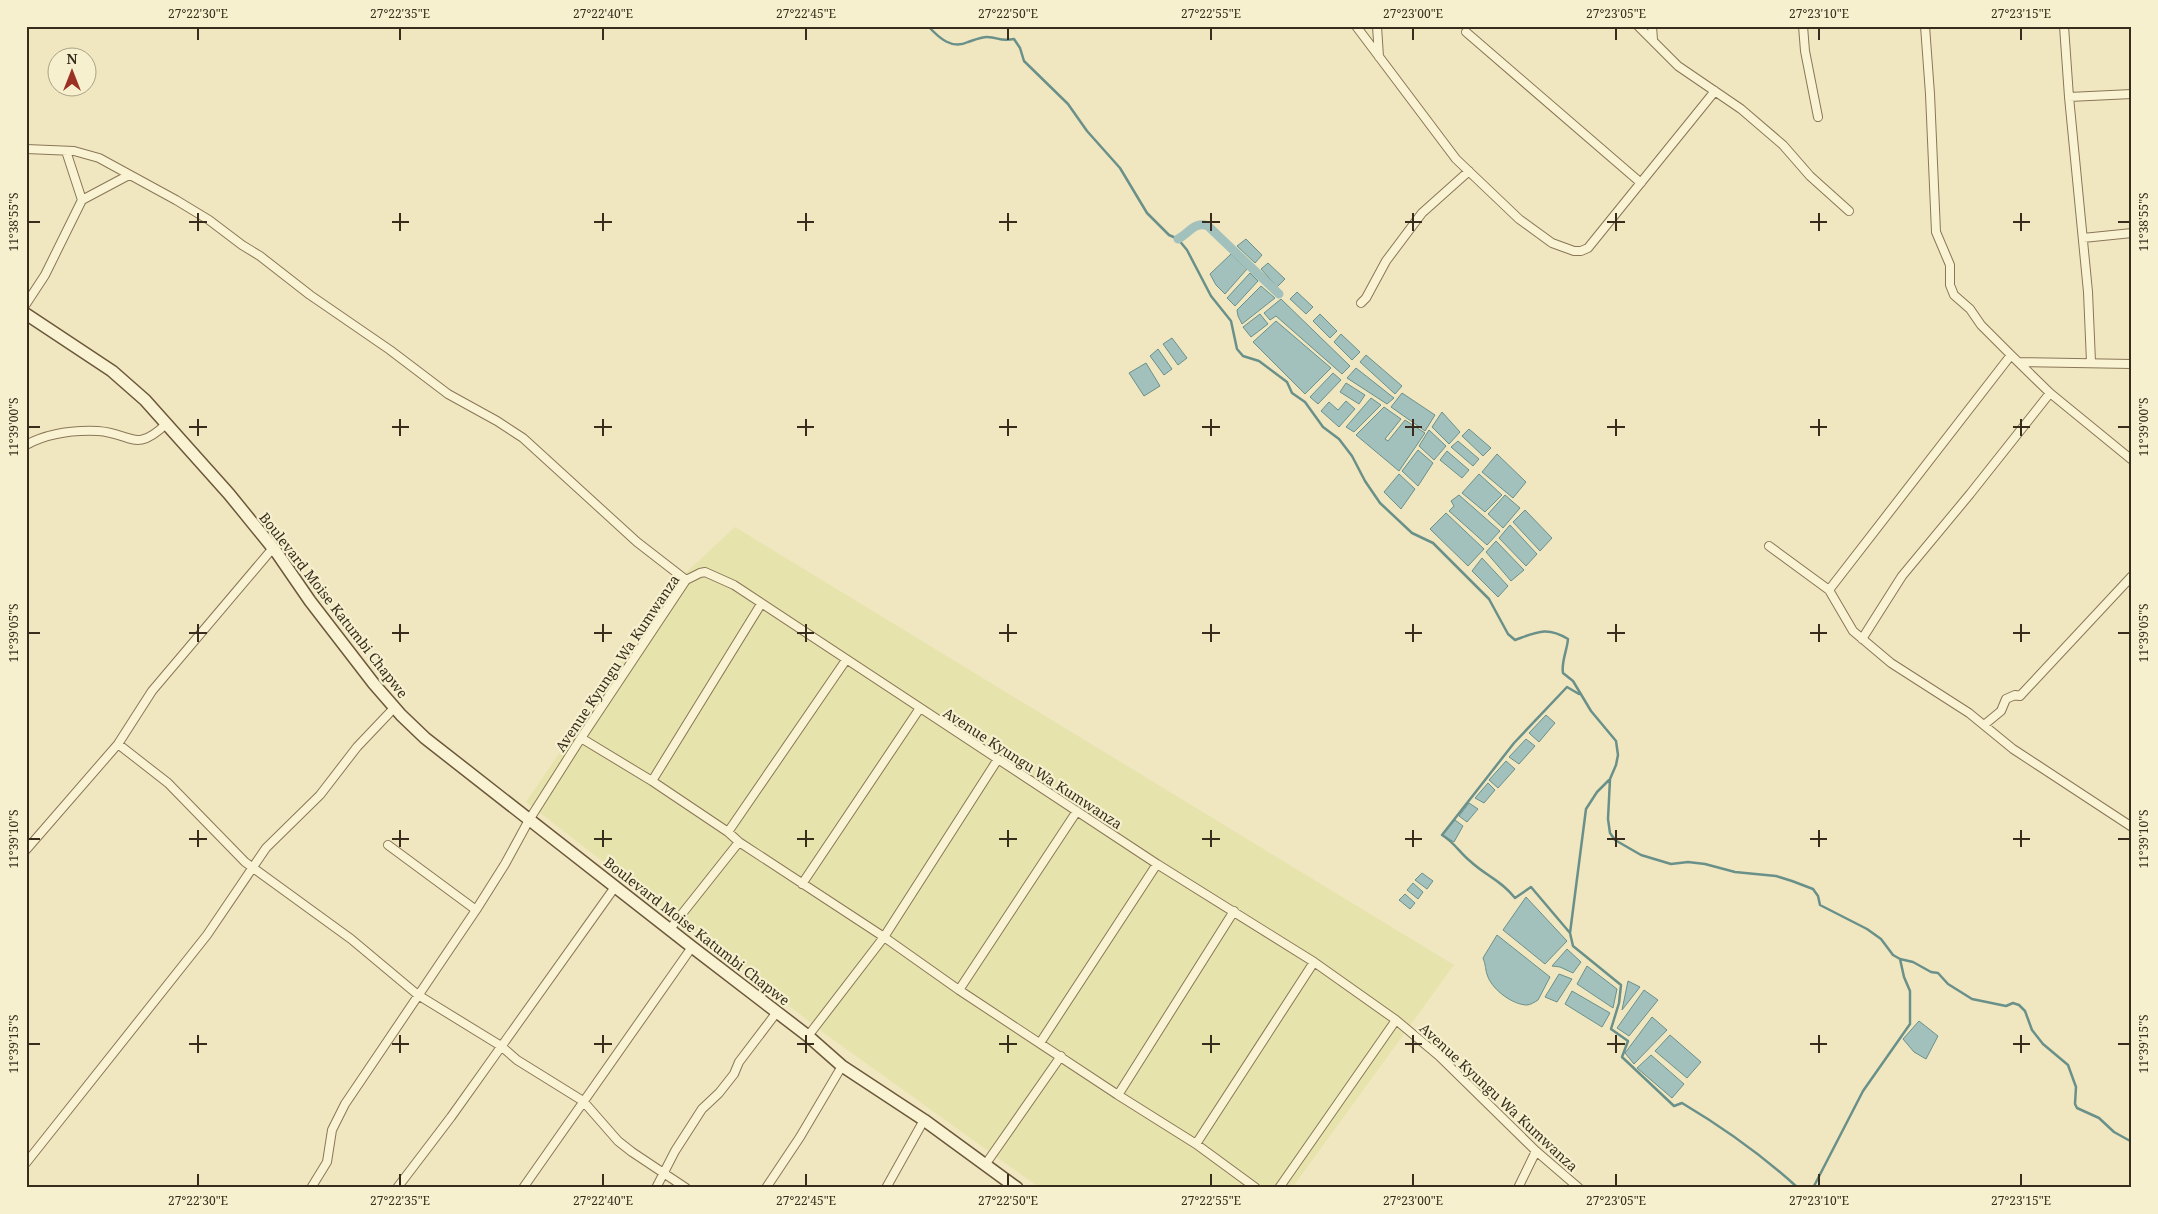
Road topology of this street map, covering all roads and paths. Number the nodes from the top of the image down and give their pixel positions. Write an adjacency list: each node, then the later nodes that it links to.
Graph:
1 (1356, 26): 10 (street)
2 (1377, 26): 10 (street)
3 (1638, 26): 9 (street)
4 (1652, 26): 9 (street)
5 (1803, 26): 14 (street)
6 (1925, 26): 27 (street)
7 (2064, 26): 13 (street)
8 (1466, 32): 19 (street)
9 (1653, 40): 11 (street)
10 (1379, 58): 17 (street)
11 (1715, 91): 19 (street); 21 (street)
12 (2132, 94): 13 (street)
13 (2069, 97): 23 (street)
14 (1818, 117)
15 (26, 149): 16 (street)
16 (66, 151): 18 (street); 20 (street)
17 (1469, 171): 19 (street); 24 (street)
18 (129, 175): 20 (street); 38 (street)
19 (1641, 183)
20 (82, 200): 25 (street)
21 (1849, 211)
22 (2132, 233): 23 (street)
23 (2083, 238): 29 (street)
24 (1361, 303)
25 (26, 304)
26 (26, 314): 32 (street, Boulevard Moise Katumbi Chapwe)
27 (2011, 355): 28 (street); 39 (street)
28 (2019, 362): 29 (street); 31 (street)
29 (2092, 362): 30 (street)
30 (2132, 364)
31 (2050, 393): 34 (street); 41 (street)
32 (166, 424): 33 (street); 36 (street, Boulevard Moise Katumbi Chapwe)
33 (26, 445)
34 (2132, 460)
35 (1769, 546): 39 (street)
36 (273, 548): 43 (street, Boulevard Moise Katumbi Chapwe); 47 (street)
37 (2132, 576): 45 (street)
38 (686, 580): 40 (street, Avenue Kyungu Wa Kumwanza); 46 (street, Avenue Kyungu Wa Kumwanza)
39 (1829, 590): 41 (street)
40 (761, 604): 42 (street, Avenue Kyungu Wa Kumwanza); 49 (street)
41 (1862, 639): 45 (street)
42 (846, 660): 44 (street, Avenue Kyungu Wa Kumwanza); 53 (street)
43 (394, 708): 51 (street, Boulevard Moise Katumbi Chapwe); 58 (street)
44 (920, 708): 48 (street, Avenue Kyungu Wa Kumwanza); 59 (street)
45 (1984, 725): 52 (street)
46 (581, 738): 49 (street); 51 (street, Avenue Kyungu Wa Kumwanza)
47 (118, 744): 56 (street); 58 (street)
48 (998, 759): 50 (street, Avenue Kyungu Wa Kumwanza); 64 (street)
49 (652, 781): 53 (street)
50 (1077, 811): 57 (street, Avenue Kyungu Wa Kumwanza); 67 (street)
51 (529, 820): 60 (street, Boulevard Moise Katumbi Chapwe); 61 (street, Avenue Kyungu Wa Kumwanza)
52 (2132, 827)
53 (728, 832): 54 (street)
54 (739, 842): 59 (street); 63 (street)
55 (388, 845): 61 (street)
56 (26, 850)
57 (1156, 864): 62 (street, Avenue Kyungu Wa Kumwanza); 72 (street)
58 (253, 867): 68 (street); 81 (street)
59 (802, 884): 64 (street)
60 (615, 887): 63 (street, Boulevard Moise Katumbi Chapwe); 73 (street)
61 (476, 910): 68 (street, Avenue Kyungu Wa Kumwanza)
62 (1234, 911): 66 (street, Avenue Kyungu Wa Kumwanza); 76 (street)
63 (670, 930): 65 (street, Boulevard Moise Katumbi Chapwe)
64 (884, 937): 67 (street); 71 (street)
65 (692, 947): 69 (street, Boulevard Moise Katumbi Chapwe); 77 (street)
66 (1314, 962): 70 (street, Avenue Kyungu Wa Kumwanza); 79 (street)
67 (959, 990): 72 (street)
68 (418, 994): 73 (street); 85 (street, Avenue Kyungu Wa Kumwanza)
69 (777, 1012): 71 (street, Boulevard Moise Katumbi Chapwe); 83 (street)
70 (1396, 1020): 80 (street, Avenue Kyungu Wa Kumwanza); 93 (street)
71 (808, 1036): 75 (street, Boulevard Moise Katumbi Chapwe)
72 (1040, 1042): 74 (street)
73 (502, 1046): 77 (street); 86 (street)
74 (1060, 1056): 76 (street); 82 (street)
75 (842, 1066): 78 (street, Boulevard Moise Katumbi Chapwe); 90 (street)
76 (1118, 1095): 79 (street)
77 (583, 1101): 83 (street); 87 (street)
78 (924, 1120): 82 (street, Boulevard Moise Katumbi Chapwe); 91 (street)
79 (1196, 1144): 92 (street)
80 (1536, 1150): 94 (street); 95 (street, Avenue Kyungu Wa Kumwanza)
81 (26, 1163)
82 (985, 1165): 84 (street, Boulevard Moise Katumbi Chapwe)
83 (664, 1172): 88 (street); 89 (street)
84 (1015, 1187)
85 (311, 1188)
86 (397, 1188)
87 (523, 1188)
88 (656, 1188)
89 (686, 1188)
90 (766, 1188)
91 (886, 1188)
92 (1256, 1188)
93 (1279, 1188)
94 (1518, 1188)
95 (1579, 1188)

